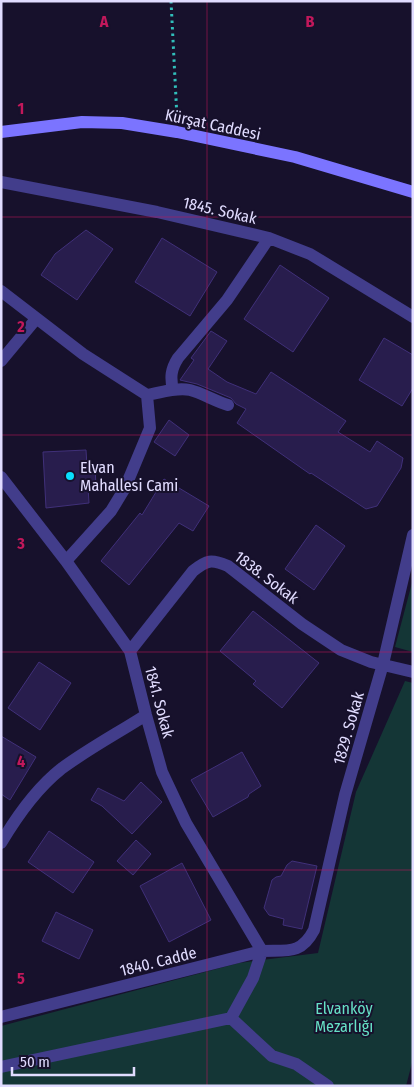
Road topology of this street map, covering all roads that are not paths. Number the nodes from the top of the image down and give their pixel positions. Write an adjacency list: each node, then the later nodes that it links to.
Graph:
1 (1, 132): 3 (main road, Kürşat Caddesi)
2 (1, 182): 4 (street, 1845. Sokak)
3 (413, 192)
4 (269, 238): 6 (street, 1845. Sokak); 9 (street)
5 (1, 291): 7 (street)
6 (413, 317)
7 (36, 319): 8 (street); 10 (street)
8 (1, 361)
9 (173, 390): 10 (street); 11 (street)
10 (147, 395): 14 (street)
11 (228, 405)
12 (1, 477): 14 (street, 1841. Sokak)
13 (413, 536): 16 (street, 1829. Sokak)
14 (66, 561): 15 (street, 1841. Sokak)
15 (130, 651): 16 (street, 1838. Sokak); 18 (street, 1841. Sokak)
16 (383, 664): 17 (street, 1838. Sokak); 21 (street, 1829. Sokak)
17 (413, 672)
18 (146, 715): 19 (street); 22 (street, 1841. Sokak)
19 (5, 826): 20 (street)
20 (1, 843)
21 (314, 930): 22 (street, 1840. Cadde)
22 (262, 951): 23 (street, 1840. Cadde); 24 (street)
23 (1, 1017)
24 (231, 1018): 25 (street); 26 (street)
25 (1, 1067)
26 (328, 1086)

